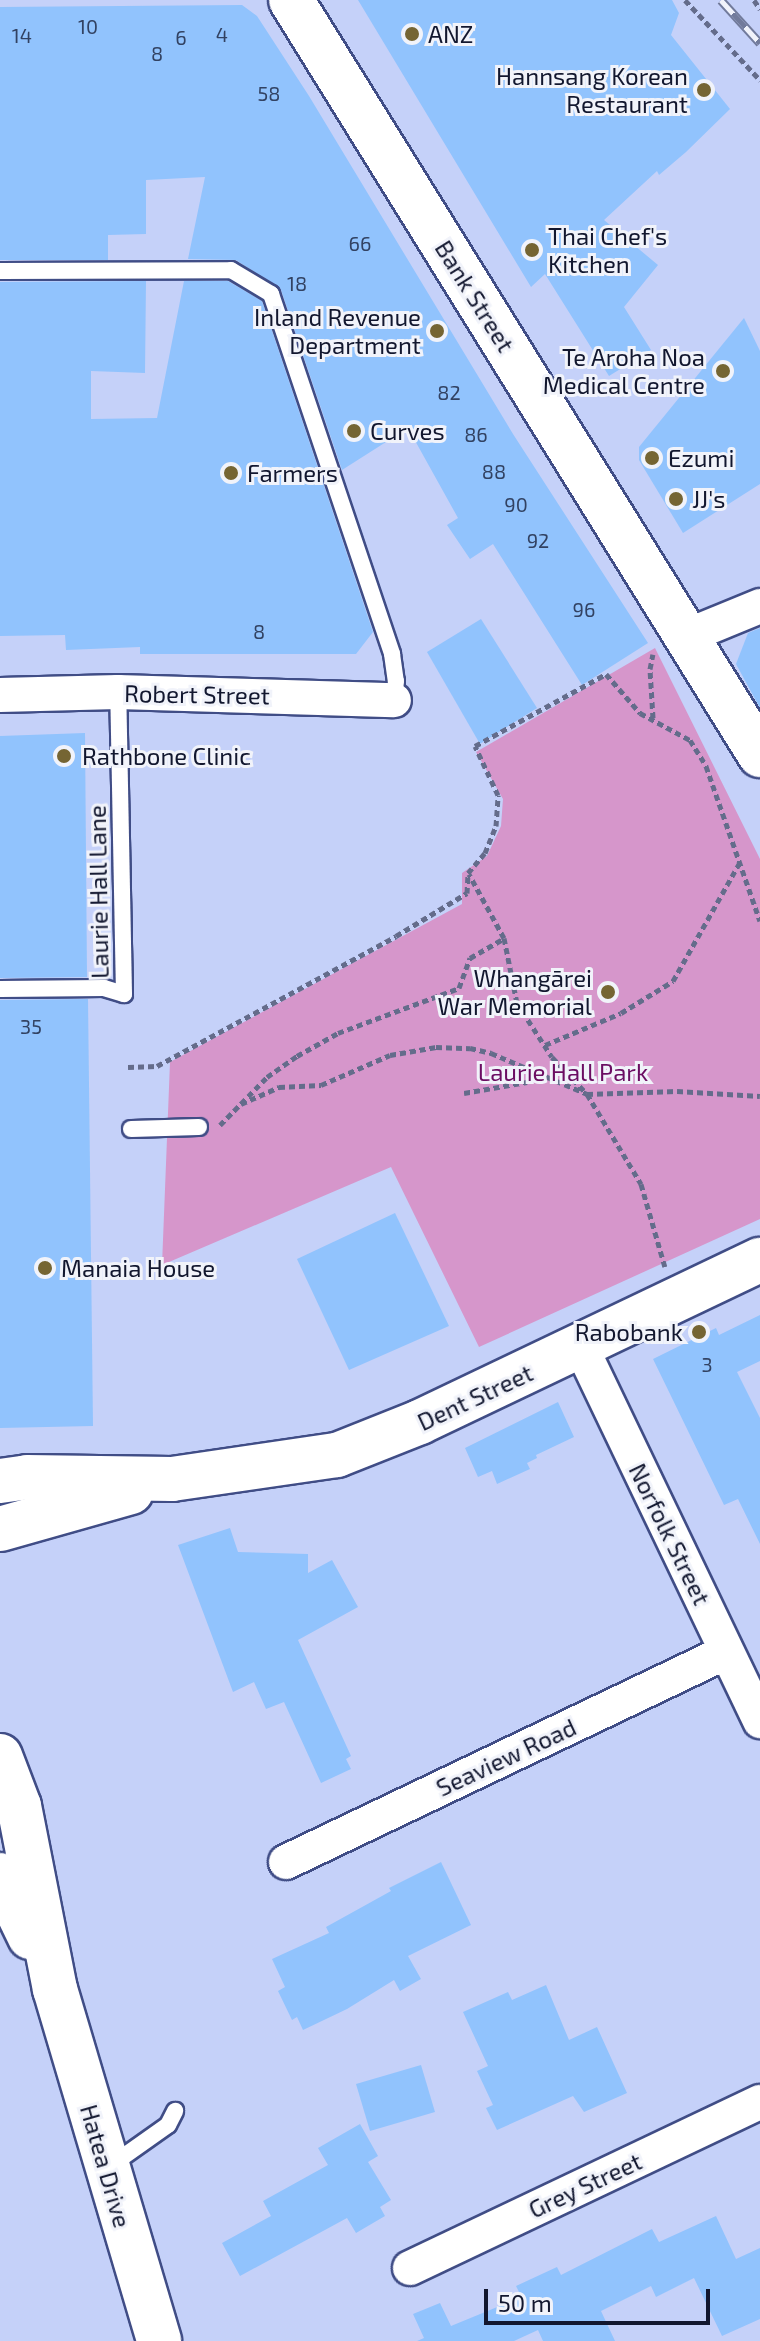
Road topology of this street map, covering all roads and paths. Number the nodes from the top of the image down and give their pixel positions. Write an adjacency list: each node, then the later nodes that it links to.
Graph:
1 (291, 0): 8 (main road, Bank Street)
2 (685, 0): 5 (path)
3 (754, 0): 4 (path)
4 (760, 9)
5 (760, 80)
6 (0, 271): 11 (lane)
7 (760, 606): 8 (street)
8 (687, 636): 12 (path); 13 (main road, Bank Street)
9 (118, 692): 10 (street, Robert Street); 11 (street, Robert Street); 18 (lane, Laurie Hall Lane)
10 (0, 695)
11 (394, 700)
12 (653, 718): 14 (path); 15 (path)
13 (760, 755)
14 (741, 861): 16 (path); 19 (path)
15 (468, 873): 17 (path); 20 (path)
16 (760, 921)
17 (504, 938): 19 (path); 21 (path)
18 (0, 989)
19 (545, 1045): 23 (path)
20 (128, 1067)
21 (538, 1073): 22 (path); 23 (path)
22 (464, 1093)
23 (587, 1094): 24 (path); 28 (path)
24 (760, 1096)
25 (199, 1127): 26 (lane)
26 (131, 1129)
27 (760, 1260): 28 (main road, Dent Street)
28 (675, 1302): 29 (main road, Dent Street)
29 (581, 1347): 31 (main road, Dent Street); 33 (street, Norfolk Street)
30 (4, 1475): 31 (main road, Dent Street)
31 (172, 1479): 32 (main road, Dent Street)
32 (0, 1529)
33 (727, 1652): 34 (street, Norfolk Street); 36 (street, Seaview Road)
34 (760, 1721)
35 (0, 1756): 39 (main road, Hatea Drive)
36 (286, 1862)
37 (0, 1875): 39 (main road, Hatea Drive)
38 (0, 1923): 39 (main road)
39 (55, 1989): 42 (main road, Hatea Drive)
40 (760, 2102): 43 (street, Grey Street)
41 (175, 2111): 42 (lane)
42 (106, 2169): 44 (main road, Hatea Drive)
43 (410, 2268)
44 (159, 2341)

